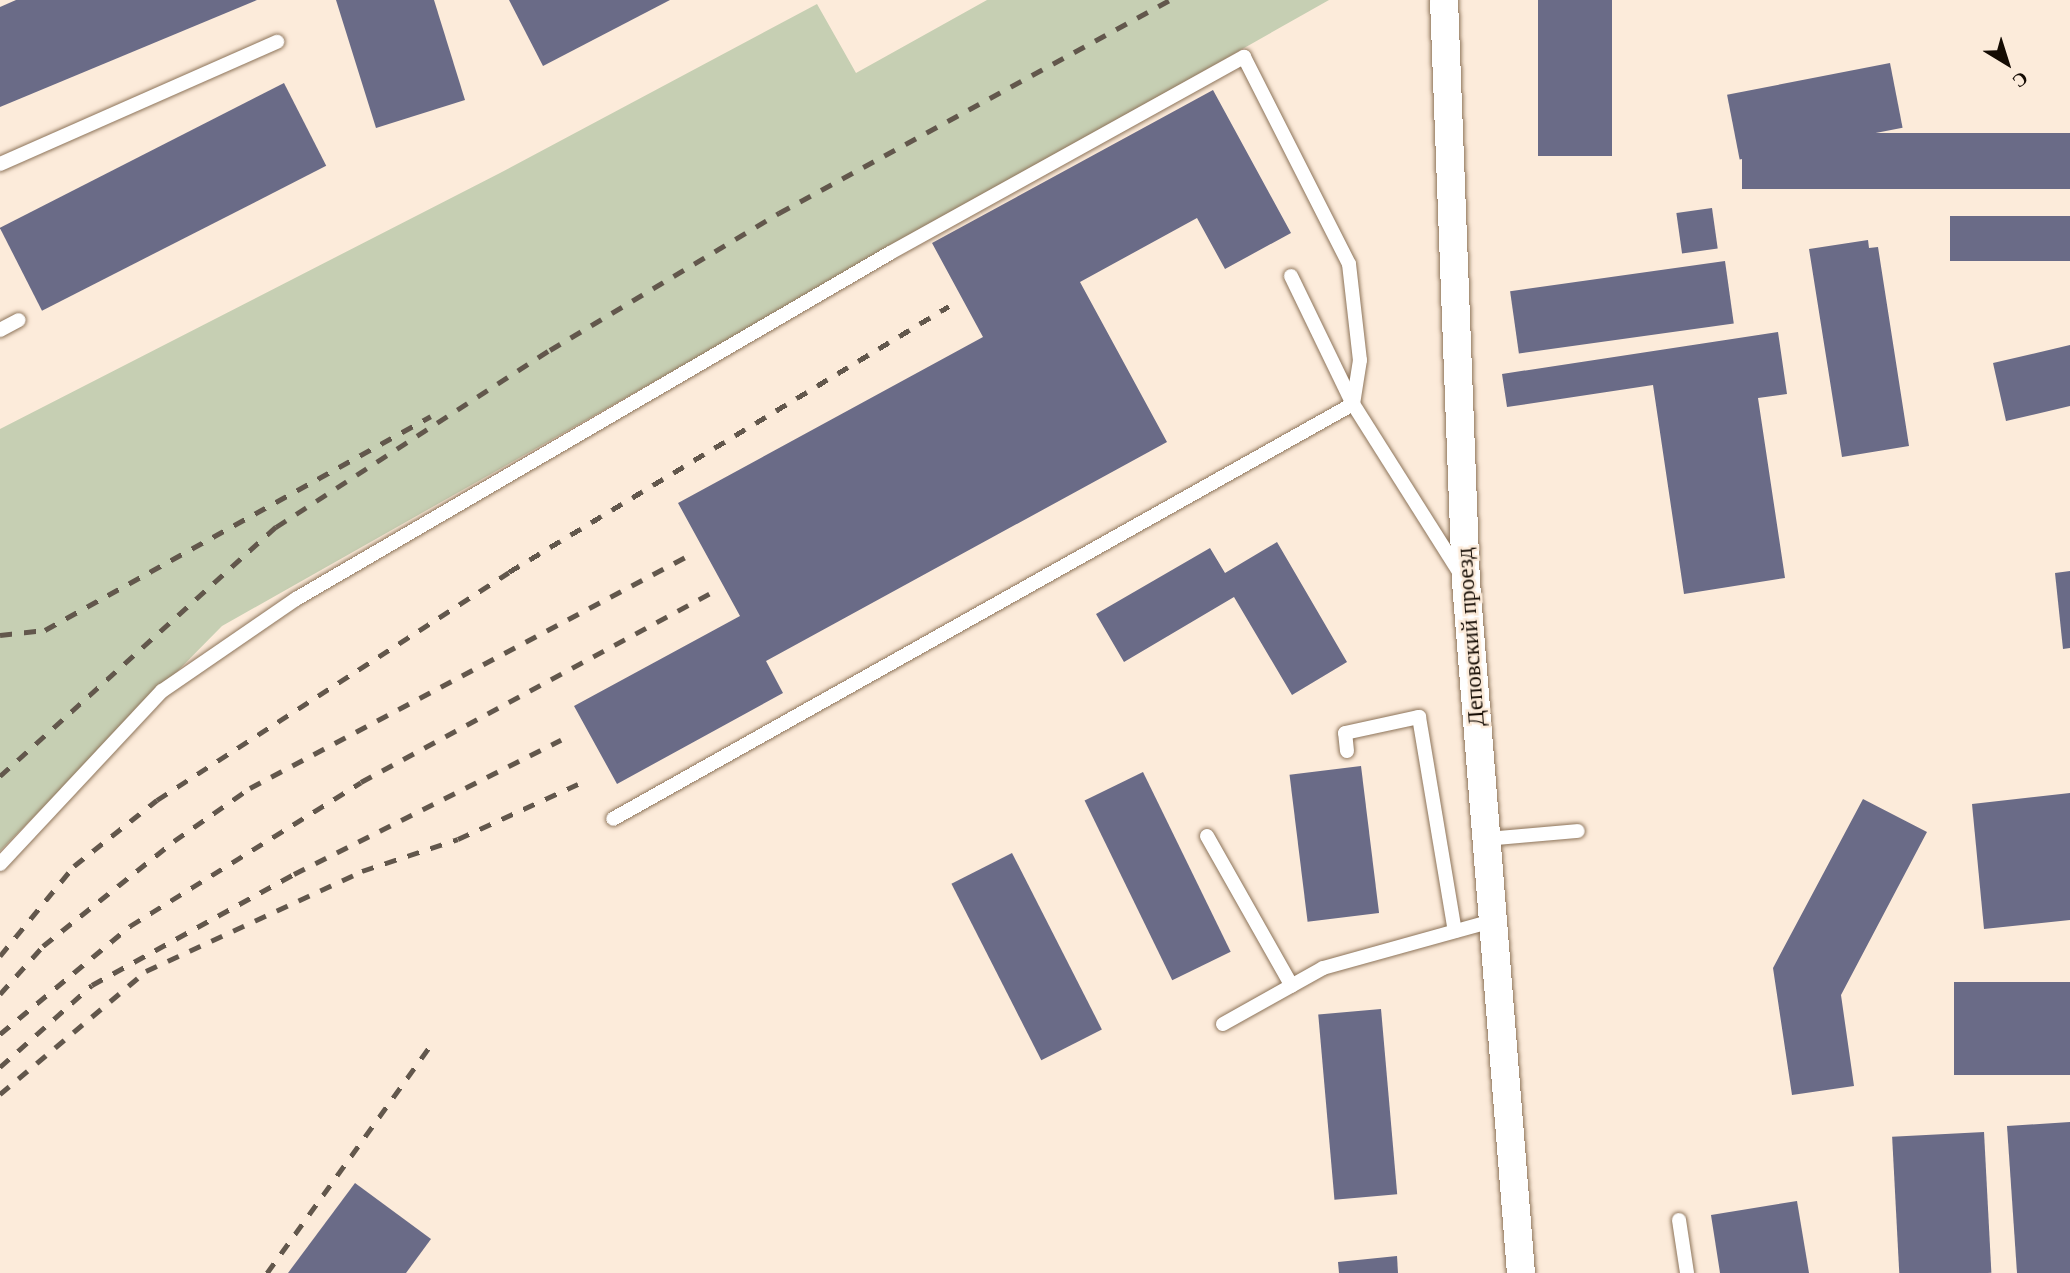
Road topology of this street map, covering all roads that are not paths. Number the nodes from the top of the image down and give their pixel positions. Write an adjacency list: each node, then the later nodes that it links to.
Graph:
1 (1444, 0): 8 (street, Деповский проезд)
2 (277, 42): 3 (lane)
3 (0, 164)
4 (1291, 276): 7 (lane)
5 (19, 320): 6 (lane)
6 (0, 330)
7 (1353, 404): 8 (lane); 10 (lane); 14 (lane)
8 (1466, 582): 13 (street, Деповский проезд)
9 (1347, 751): 16 (lane)
10 (613, 819)
11 (1578, 831): 13 (lane)
12 (1207, 836): 17 (lane)
13 (1486, 839): 15 (street, Деповский проезд)
14 (0, 864)
15 (1493, 921): 16 (lane); 20 (street, Деповский проезд)
16 (1455, 931): 17 (lane)
17 (1292, 986): 18 (lane)
18 (1223, 1024)
19 (1679, 1220): 21 (lane)
20 (1521, 1273)
21 (1688, 1273)

